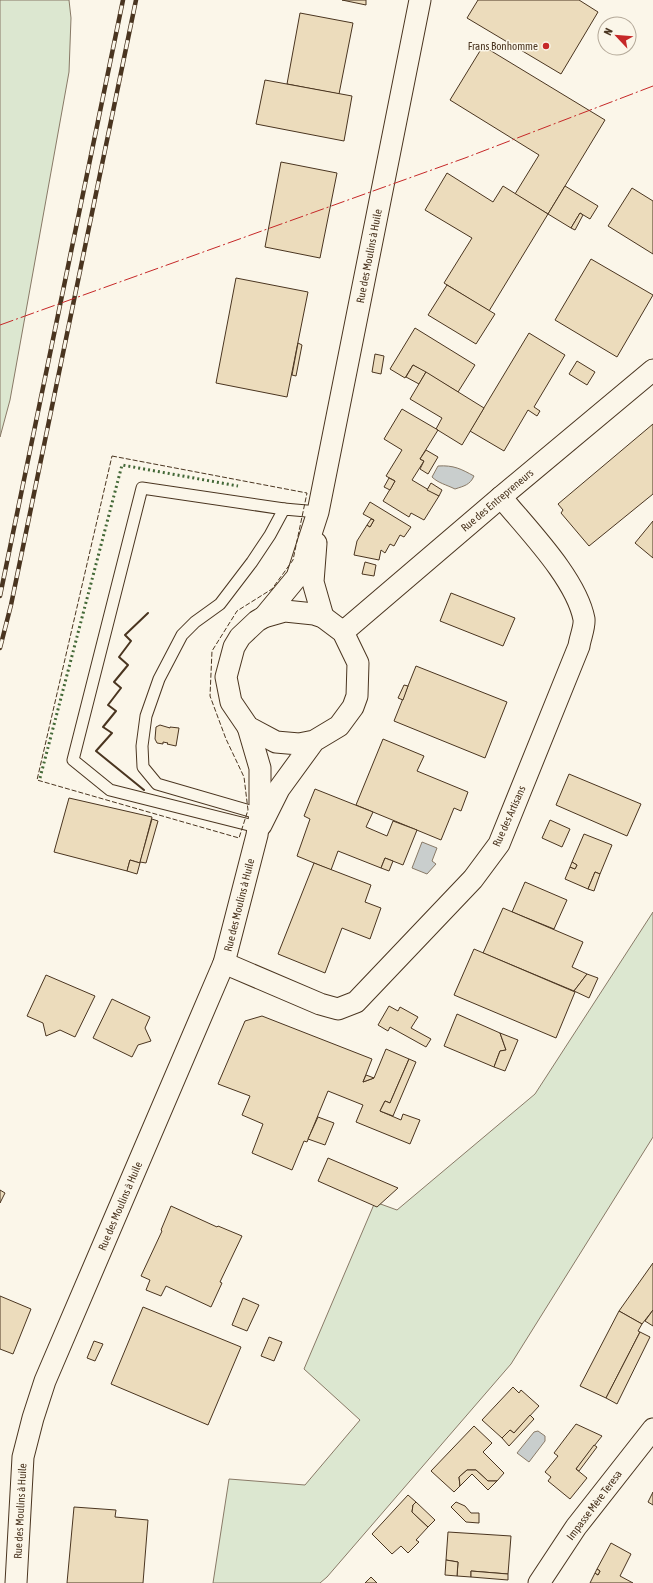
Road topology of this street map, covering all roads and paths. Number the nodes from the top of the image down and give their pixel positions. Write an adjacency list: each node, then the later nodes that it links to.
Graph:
1 (420, 0): 5 (street, Rue des Moulins à Huile)
2 (653, 370): 3 (street, Rue des Entrepreneurs)
3 (501, 497): 8 (street, Rue des Entrepreneurs); 12 (street, Rue des Artisans)
4 (284, 510): 5 (lane); 11 (lane); 11 (lane)
5 (318, 512): 6 (street, Rue des Moulins à Huile); 7 (street, Rue des Moulins à Huile)
6 (264, 617): 7 (street); 9 (street)
7 (323, 617): 8 (street)
8 (343, 632): 10 (street)
9 (248, 727): 10 (street); 11 (street, Rue des Moulins à Huile)
10 (314, 741): 11 (street, Rue des Moulins à Huile)
11 (258, 825): 12 (street, Rue des Moulins à Huile)
12 (224, 963): 14 (street, Rue des Moulins à Huile)
13 (653, 1429): 15 (street, Impasse Mère Teresa)
14 (16, 1583)
15 (539, 1583)

